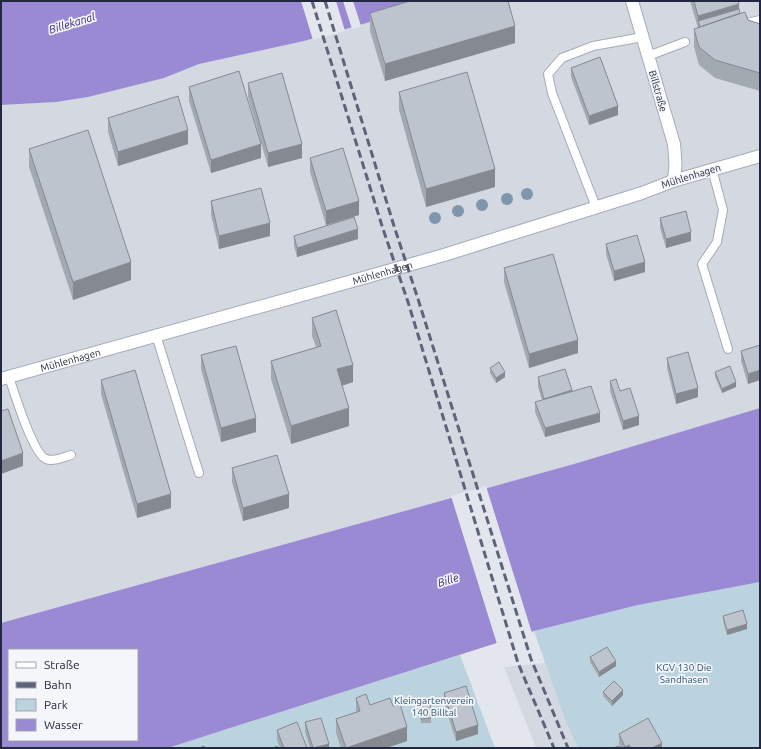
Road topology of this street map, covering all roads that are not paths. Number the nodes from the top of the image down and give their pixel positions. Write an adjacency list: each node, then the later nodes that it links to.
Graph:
1 (632, 1): 4 (street, Billstraße)
2 (760, 20): 3 (lane)
3 (741, 25)
4 (643, 37): 6 (street, Billstraße); 10 (lane)
5 (685, 42): 6 (lane)
6 (648, 56): 9 (street, Billstraße)
7 (760, 156): 8 (street, Mühlenhagen)
8 (712, 170): 9 (street, Mühlenhagen); 12 (lane)
9 (673, 181): 10 (street, Mühlenhagen)
10 (596, 207): 11 (street, Mühlenhagen)
11 (156, 336): 13 (street, Mühlenhagen); 15 (lane)
12 (728, 349)
13 (5, 378): 14 (lane)
14 (71, 455)
15 (199, 473)

